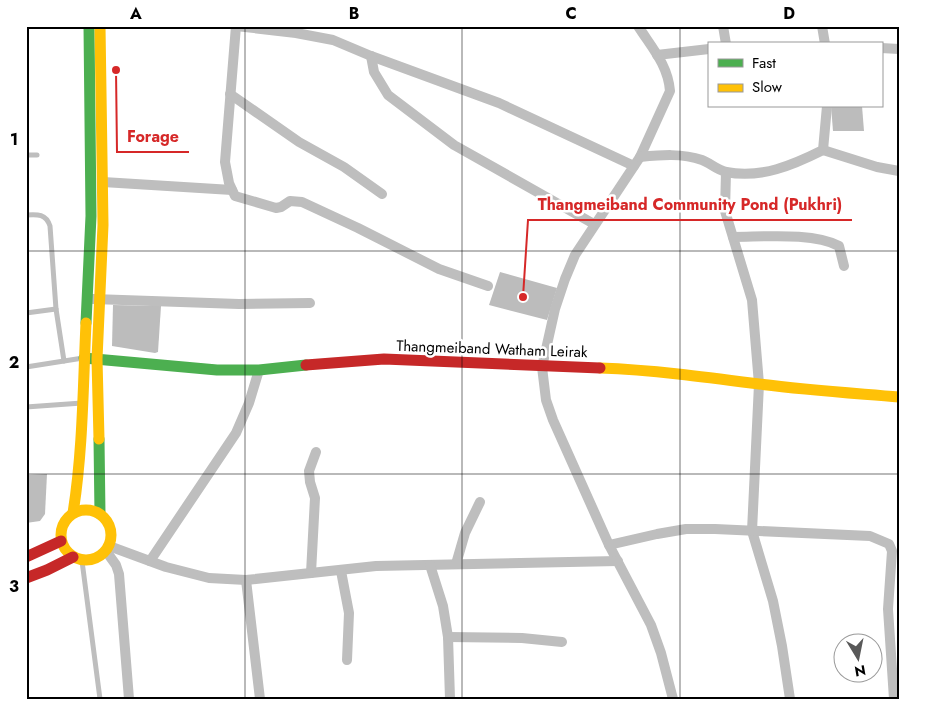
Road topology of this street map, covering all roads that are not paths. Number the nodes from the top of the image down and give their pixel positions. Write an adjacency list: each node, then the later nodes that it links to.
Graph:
1 (89, 26): 31 (main road)
2 (100, 26): 23 (main road)
3 (236, 26): 13 (street); 14 (street)
4 (638, 26): 12 (street)
5 (723, 26): 7 (street)
6 (822, 26): 8 (street)
7 (726, 42)
8 (825, 42)
9 (882, 48): 11 (street)
10 (708, 49): 12 (street)
11 (899, 49)
12 (657, 55): 19 (street)
13 (371, 56): 20 (street); 27 (street)
14 (230, 94): 24 (street); 25 (street)
15 (827, 108): 16 (street)
16 (823, 150): 21 (street); 22 (street)
17 (26, 155): 18 (lane)
18 (37, 155)
19 (640, 157): 20 (street); 22 (street)
20 (634, 166): 27 (street)
21 (899, 171)
22 (726, 172): 28 (street)
23 (103, 182): 24 (street); 32 (main road)
24 (232, 190): 30 (street)
25 (382, 194)
26 (26, 215): 34 (lane)
27 (594, 224): 40 (street)
28 (733, 237): 29 (street); 42 (street)
29 (844, 266)
30 (488, 286)
31 (87, 299): 32 (street); 36 (main road)
32 (101, 299): 33 (street); 37 (main road)
33 (310, 303)
34 (56, 309): 35 (lane); 38 (lane)
35 (26, 313)
36 (84, 358): 37 (main road, Thangmeiband Watham Leirak); 38 (lane); 44 (main road)
37 (97, 359): 41 (main road, Thangmeiband Watham Leirak); 49 (main road)
38 (64, 361): 39 (lane)
39 (26, 367)
40 (542, 367): 41 (main road, Thangmeiband Watham Leirak); 42 (main road, Thangmeiband Watham Leirak); 52 (street)
41 (259, 370): 56 (street)
42 (760, 384): 43 (main road, Thangmeiband Watham Leirak); 50 (street)
43 (899, 397)
44 (82, 403): 45 (lane); 48 (main road)
45 (26, 407)
46 (316, 452): 61 (street)
47 (480, 502): 58 (street)
48 (73, 513): 49 (main road); 51 (main road)
49 (100, 514): 53 (main road)
50 (752, 531): 52 (street); 72 (street); 73 (street)
51 (61, 541): 54 (main road); 55 (main road)
52 (609, 545): 57 (street)
53 (107, 548): 55 (main road); 56 (street); 68 (street)
54 (26, 557)
55 (77, 559): 62 (main road); 67 (lane)
56 (150, 561): 63 (street)
57 (618, 561): 58 (street); 71 (street)
58 (456, 564): 59 (street)
59 (430, 565): 60 (street); 64 (street)
60 (340, 571): 61 (street); 66 (street)
61 (311, 573): 63 (street)
62 (26, 578)
63 (246, 580): 69 (street)
64 (448, 637): 65 (street); 70 (street)
65 (562, 642)
66 (347, 660)
67 (100, 699)
68 (129, 699)
69 (260, 699)
70 (450, 699)
71 (673, 699)
72 (790, 699)
73 (894, 699)

